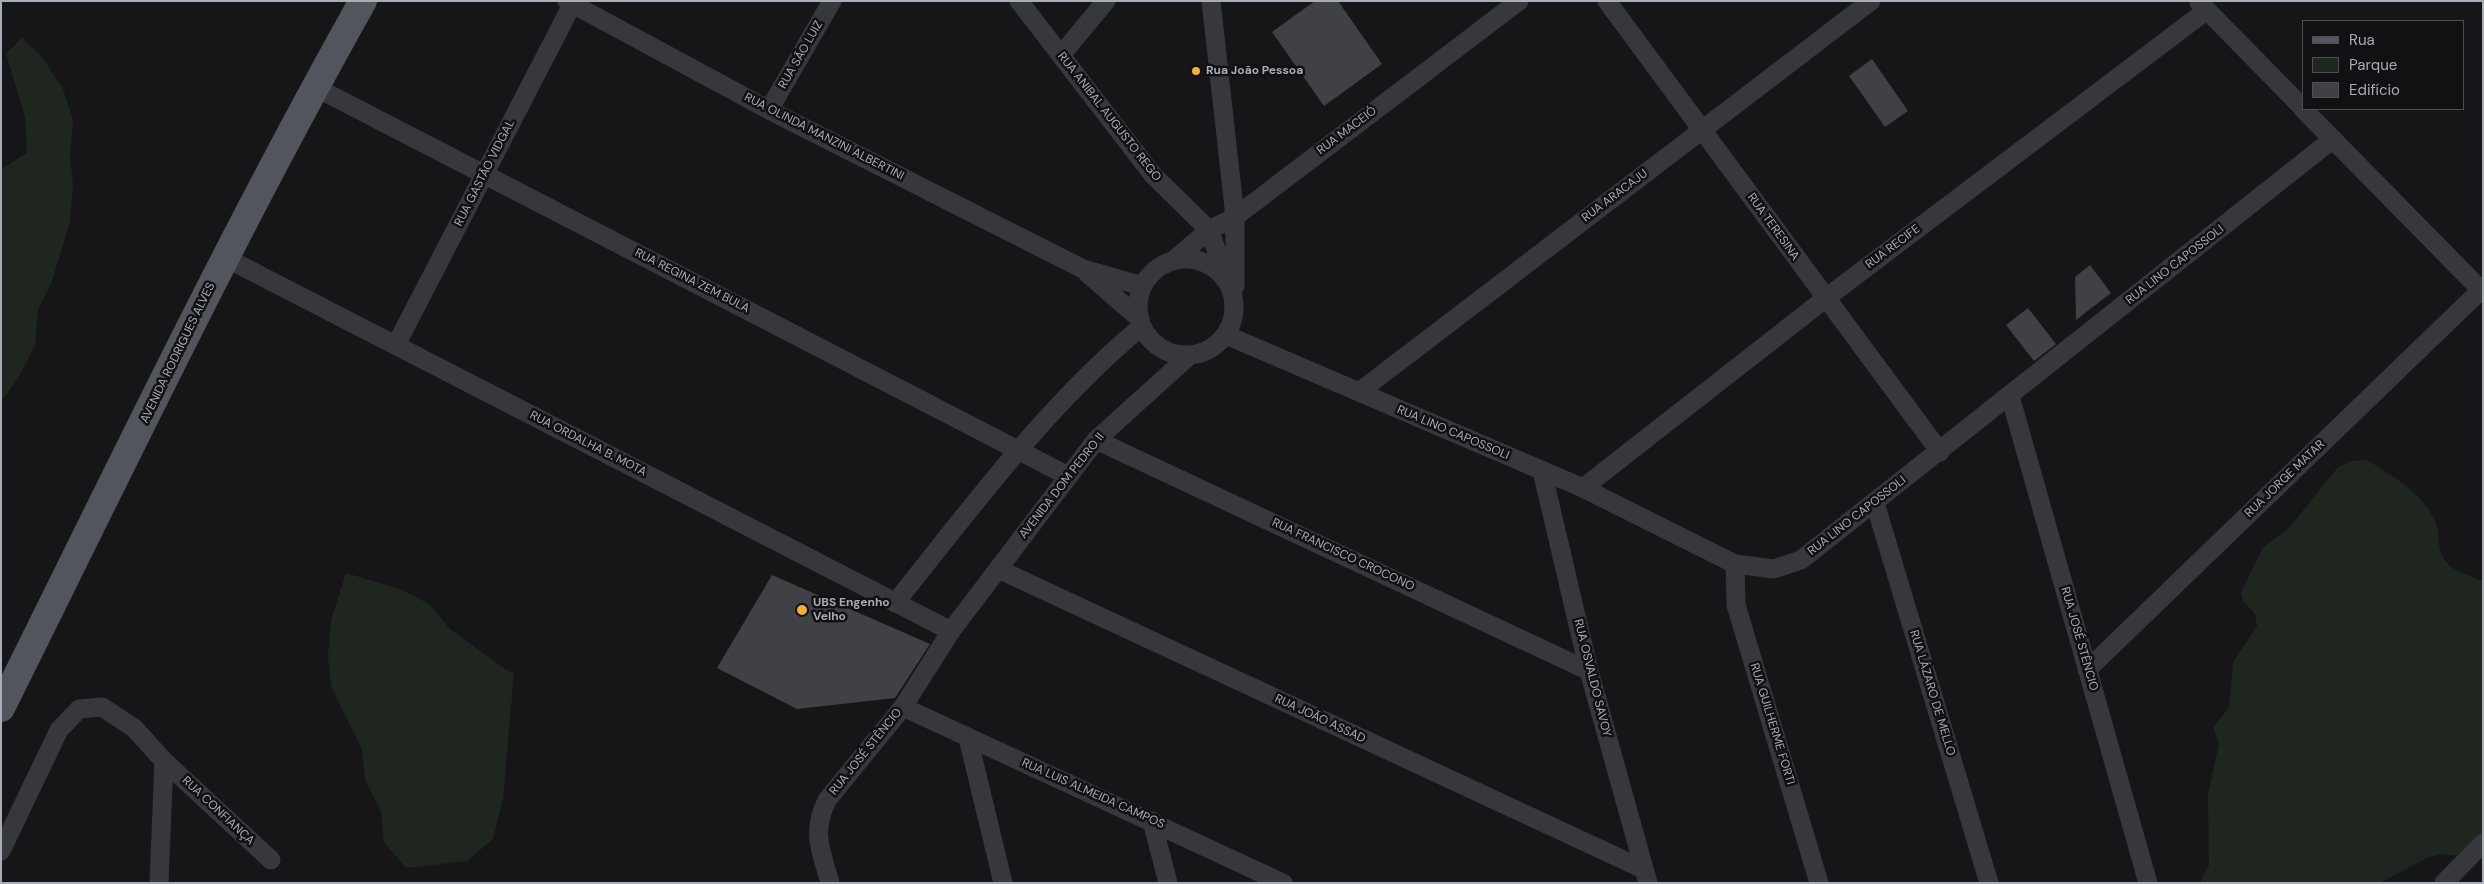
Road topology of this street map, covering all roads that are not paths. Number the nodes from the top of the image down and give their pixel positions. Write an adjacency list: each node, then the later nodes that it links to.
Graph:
1 (363, 1): 12 (main road, AVENIDA RODRIGUES ALVES)
2 (832, 1): 14 (street, RUA SÃO LUIZ)
3 (1019, 1): 11 (street, RUA ANIBAL AUGUSTO REGO)
4 (1106, 1): 11 (street)
5 (1211, 1): 19 (street)
6 (1519, 1): 19 (street, RUA MACEIÓ)
7 (1607, 1): 16 (street, RUA TERESINA)
8 (1872, 1): 16 (street, RUA ARACAJU)
9 (571, 2): 14 (street, RUA OLINDA MANZINI ALBERTINI); 18 (street, RUA GASTÃO VIDGAL)
10 (2203, 6): 13 (street); 27 (street, RUA RECIFE)
11 (1061, 55): 20 (street, RUA ANIBAL AUGUSTO REGO)
12 (315, 87): 18 (street, RUA REGINA ZEM BULA); 21 (main road, AVENIDA RODRIGUES ALVES)
13 (2302, 107)
14 (769, 110): 23 (street, RUA OLINDA MANZINI ALBERTINI)
15 (2305, 110): 17 (street)
16 (1702, 130): 27 (street, RUA TERESINA); 32 (street, RUA ARACAJU)
17 (2333, 139): 25 (street); 33 (street, RUA LINO CAPOSSOLI)
18 (485, 174): 30 (street, RUA GASTÃO VIDGAL); 35 (street, RUA REGINA ZEM BULA)
19 (1235, 217): 20 (street, RUA MACEIÓ); 26 (street)
20 (1209, 230): 22 (street, RUA MACEIÓ); 26 (street, RUA ANIBAL AUGUSTO REGO)
21 (226, 258): 30 (street, RUA ORDALHA B. MOTA); 48 (main road, AVENIDA RODRIGUES ALVES)
22 (1175, 259): 24 (street); 26 (street)
23 (1083, 269): 24 (street, RUA OLINDA MANZINI ALBERTINI); 28 (street, RUA OLINDA MANZINI ALBERTINI)
24 (1142, 286): 28 (street)
25 (2482, 290): 45 (street, RUA JORGE MATAR)
26 (1231, 291): 29 (street)
27 (1826, 298): 36 (street, RUA TERESINA); 39 (street, RUA RECIFE)
28 (1141, 323): 31 (street); 35 (street)
29 (1226, 335): 31 (street); 32 (street, RUA LINO CAPOSSOLI)
30 (396, 345): 43 (street, RUA ORDALHA B. MOTA)
31 (1189, 356): 34 (street, AVENIDA DOM PEDRO II)
32 (1359, 392): 37 (street, RUA LINO CAPOSSOLI)
33 (2010, 396): 36 (street, RUA LINO CAPOSSOLI); 45 (street, RUA JOSÉ STÊNCIO)
34 (1096, 440): 38 (street, AVENIDA DOM PEDRO II); 46 (street, RUA FRANCISCO CROCONO)
35 (1018, 450): 38 (street, RUA REGINA ZEM BULA); 43 (street)
36 (1940, 452): 40 (street, RUA LINO CAPOSSOLI)
37 (1542, 471): 39 (street, RUA LINO CAPOSSOLI); 46 (street, RUA OSVALDO SAVOY)
38 (1068, 476): 42 (street, AVENIDA DOM PEDRO II)
39 (1583, 488): 41 (street, RUA LINO CAPOSSOLI)
40 (1874, 503): 41 (street, RUA LINO CAPOSSOLI); 62 (street, RUA LÁZARO DE MELLO)
41 (1735, 564): 61 (street, RUA GUILHERME FORTI)
42 (998, 568): 44 (street, AVENIDA DOM PEDRO II); 55 (street, RUA JOÃO ASSAD)
43 (895, 603): 44 (street, RUA ORDALHA B. MOTA)
44 (951, 631): 47 (street, RUA JOSÉ STÊNCIO)
45 (2088, 670): 63 (street, RUA JOSÉ STÊNCIO)
46 (1589, 671): 55 (street, RUA OSVALDO SAVOY)
47 (903, 706): 49 (street, RUA LUIS ALMEIDA CAMPOS); 57 (street, RUA JOSÉ STÊNCIO)
48 (1, 708)
49 (968, 738): 51 (street, RUA LUIS ALMEIDA CAMPOS); 58 (street)
50 (164, 761): 53 (street, RUA CONFIANÇA); 54 (street, RUA CONFIANÇA); 56 (street, RUA CONFIANÇA)
51 (1152, 821): 59 (street); 60 (street, RUA LUIS ALMEIDA CAMPOS)
52 (2483, 843): 64 (street)
53 (1, 851)
54 (271, 860)
55 (1645, 876)
56 (160, 883)
57 (830, 883)
58 (1003, 883)
59 (1168, 883)
60 (1283, 883)
61 (1819, 883)
62 (1989, 883)
63 (2148, 883)
64 (2444, 883)

